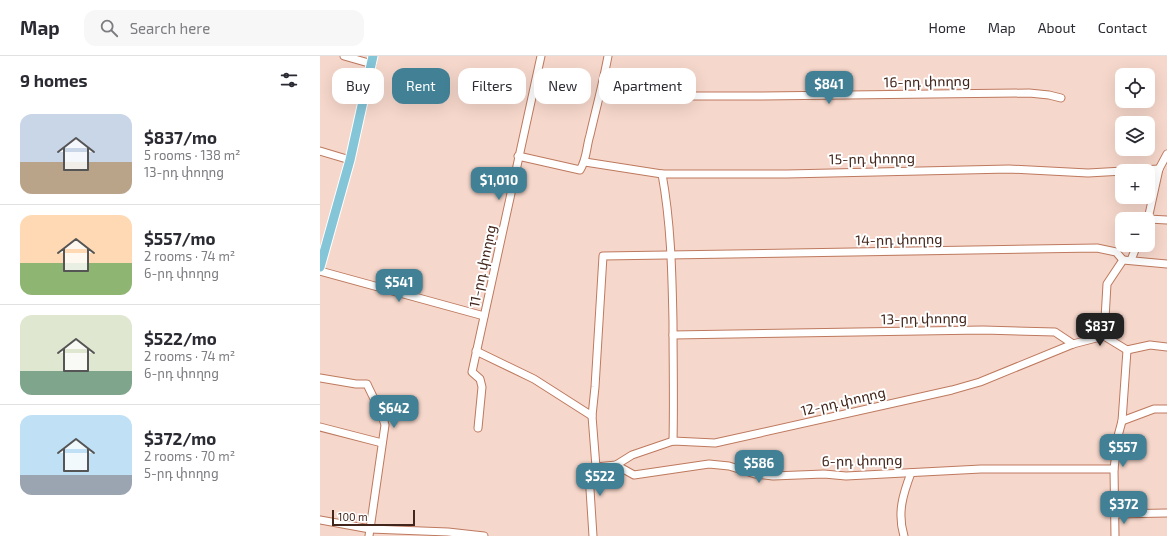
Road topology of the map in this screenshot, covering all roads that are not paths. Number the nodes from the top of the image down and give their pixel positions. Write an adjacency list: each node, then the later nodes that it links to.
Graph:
1 (344, 56): 4 (street)
2 (540, 56): 11 (street, 11-րդ փողոց)
3 (608, 56): 5 (street)
4 (373, 60): 12 (main road)
5 (606, 68)
6 (696, 96): 7 (street, 16-րդ փողոց)
7 (1060, 98)
8 (599, 100): 13 (street)
9 (320, 151): 12 (street)
10 (1167, 154): 14 (street)
11 (518, 156): 13 (street); 26 (street, 11-րդ փողոց)
12 (350, 160): 23 (main road)
13 (585, 162): 15 (street, 15-րդ փողոց)
14 (1160, 169): 15 (street, 15-րդ փողոց); 16 (street)
15 (662, 174): 20 (street)
16 (1150, 212)
17 (1155, 219): 18 (street)
18 (1167, 220)
19 (1134, 252): 22 (street)
20 (672, 254): 21 (street, 14-րդ փողոց); 27 (street); 35 (street, 14-րդ փողոց)
21 (1124, 260): 22 (street); 28 (street)
22 (1131, 260): 24 (street)
23 (321, 262)
24 (1167, 264)
25 (320, 271): 26 (street)
26 (484, 316): 32 (street, 11-րդ փողոց)
27 (673, 335): 29 (street, 13-րդ փողոց); 39 (street)
28 (1104, 336): 29 (street); 31 (street)
29 (1073, 344): 39 (street, 12-րդ փողոց)
30 (1167, 347): 31 (street)
31 (1127, 350): 36 (street)
32 (476, 351): 35 (street); 38 (street, 11-րդ փողոց)
33 (320, 378): 40 (street)
34 (1167, 409): 36 (street)
35 (592, 416): 42 (street)
36 (1122, 421): 43 (street)
37 (320, 427): 40 (street)
38 (478, 428)
39 (673, 441): 41 (street, 12-րդ փողոց)
40 (382, 443): 48 (street)
41 (616, 465): 42 (street); 44 (street, 6-րդ փողոց)
42 (596, 467): 50 (street)
43 (1114, 469): 44 (street, 6-րդ փողոց); 46 (street)
44 (911, 473): 51 (street)
45 (1167, 513): 46 (street)
46 (1115, 514): 52 (street)
47 (320, 520): 48 (street)
48 (370, 533): 49 (street)
49 (484, 536)
50 (594, 536)
51 (904, 536)
52 (1115, 536)

